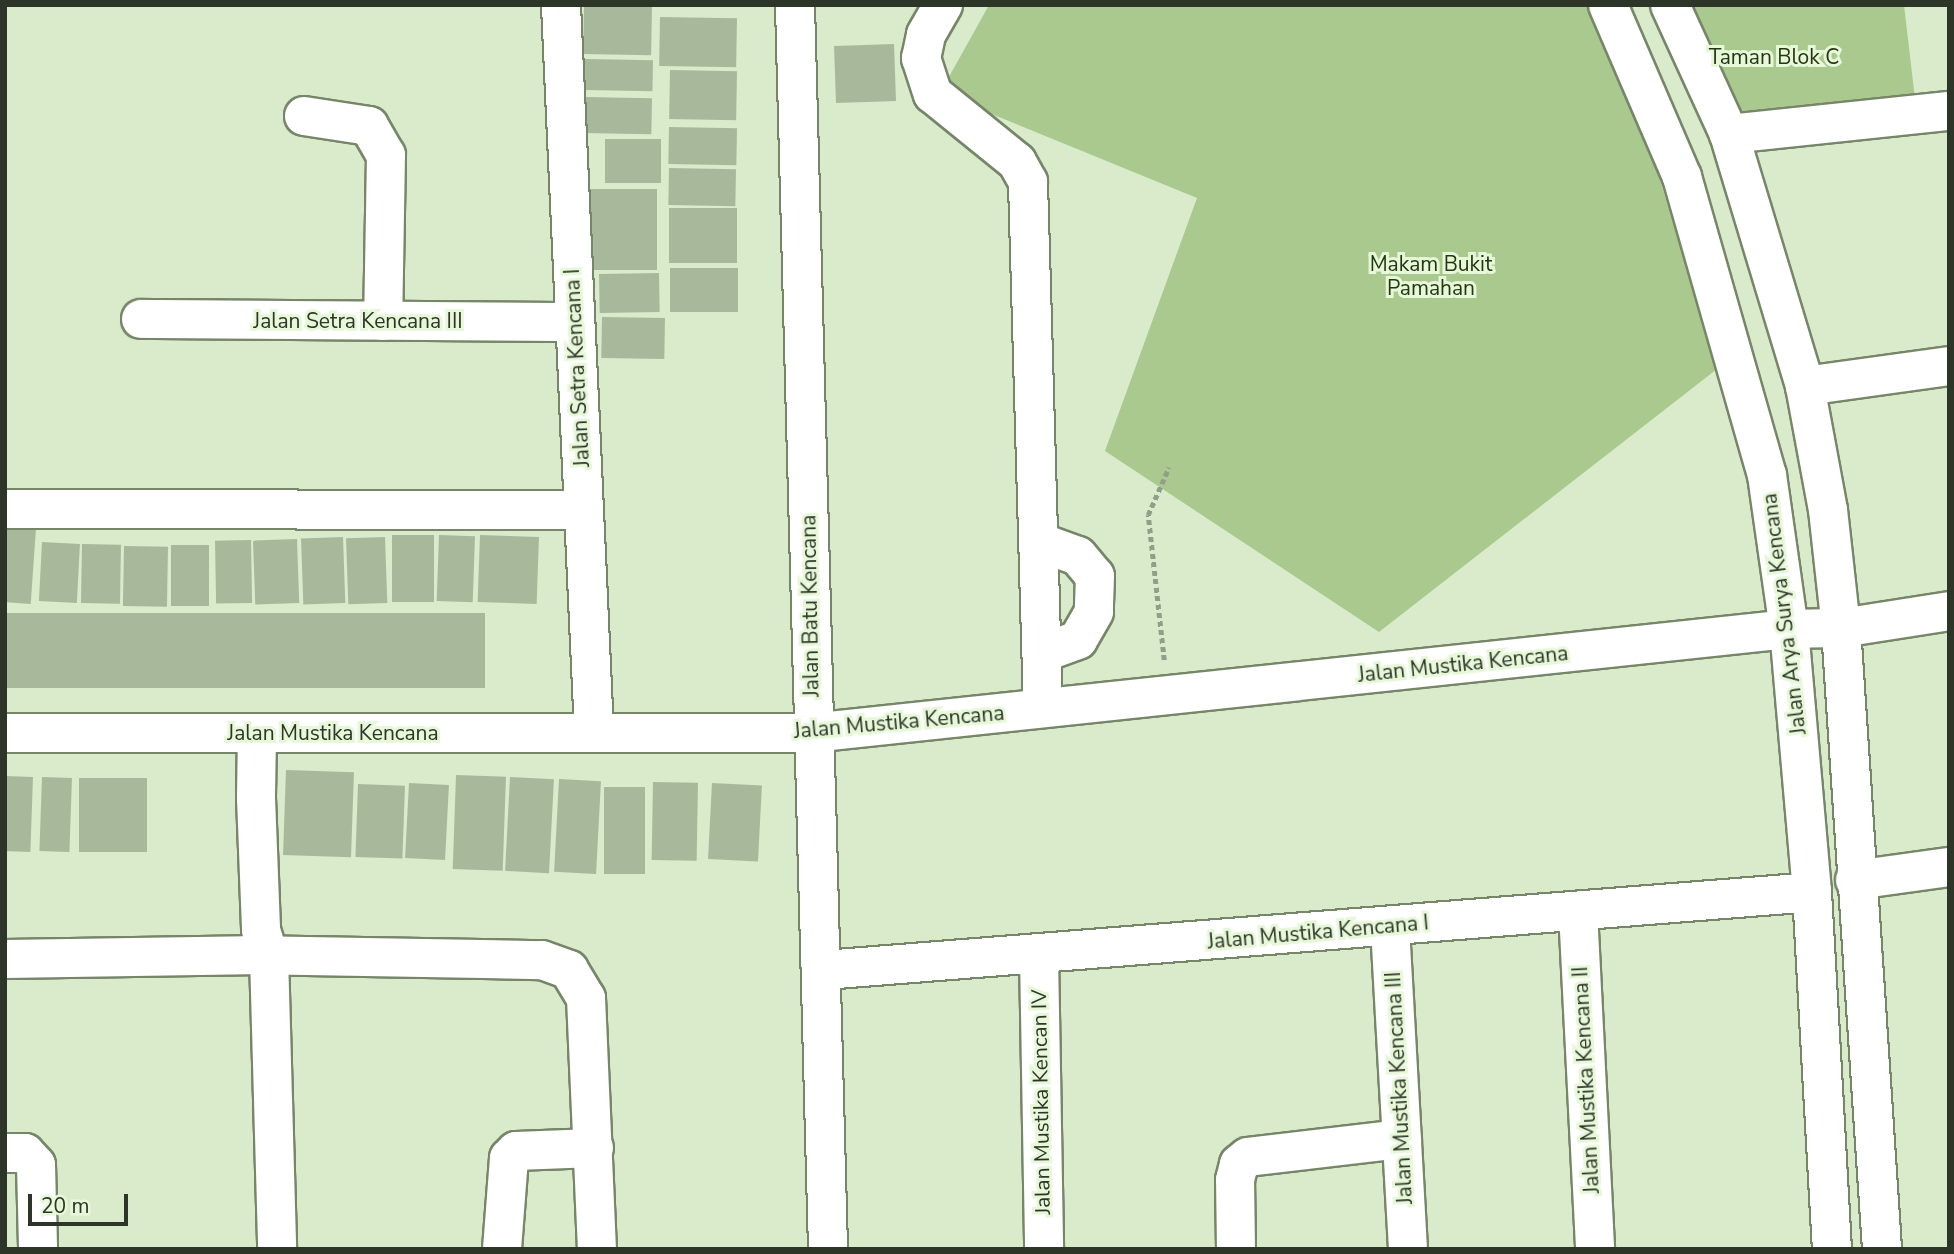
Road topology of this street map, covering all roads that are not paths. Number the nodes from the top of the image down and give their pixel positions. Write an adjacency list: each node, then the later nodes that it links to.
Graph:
1 (561, 5): 11 (street, Jalan Setra Kencana I)
2 (796, 5): 25 (street, Jalan Batu Kencana)
3 (943, 5): 16 (street)
4 (1608, 5): 19 (street, Jalan Arya Surya Kencana)
5 (1670, 5): 8 (street)
6 (1949, 111): 8 (street)
7 (304, 116): 10 (street)
8 (1729, 134): 13 (street)
9 (141, 319): 10 (street, Jalan Setra Kencana III)
10 (383, 321): 11 (street, Jalan Setra Kencana III)
11 (575, 322): 15 (street, Jalan Setra Kencana I)
12 (1949, 366): 13 (street)
13 (1805, 386): 18 (street)
14 (5, 509): 15 (street)
15 (584, 510): 22 (street, Jalan Setra Kencana I)
16 (1039, 542): 20 (street); 20 (street)
17 (1949, 611): 18 (street, Jalan Mustika Kencana)
18 (1841, 628): 19 (street, Jalan Mustika Kencana); 27 (street)
19 (1789, 629): 21 (street, Jalan Mustika Kencana); 28 (street, Jalan Arya Surya Kencana)
20 (1042, 653): 21 (street)
21 (1043, 708): 25 (street, Jalan Mustika Kencana)
22 (594, 731): 24 (street, Jalan Mustika Kencana); 25 (street, Jalan Mustika Kencana)
23 (5, 733): 24 (street, Jalan Mustika Kencana)
24 (257, 733): 31 (street)
25 (811, 733): 34 (street, Jalan Batu Kencana)
26 (1949, 867): 27 (street)
27 (1855, 880): 49 (street)
28 (1812, 892): 29 (street, Jalan Mustika Kencana I); 48 (street, Jalan Arya Surya Kencana)
29 (1578, 911): 30 (street, Jalan Mustika Kencana I); 47 (street, Jalan Mustika Kencana II)
30 (1390, 926): 32 (street, Jalan Mustika Kencana I); 35 (street, Jalan Mustika Kencana III)
31 (259, 947): 33 (street); 36 (street); 39 (street); 40 (street)
32 (1039, 955): 34 (street, Jalan Mustika Kencana I); 44 (street, Jalan Mustika Kencan IV)
33 (5, 959)
34 (824, 970): 43 (street, Jalan Batu Kencana)
35 (1402, 1139): 45 (street); 46 (street, Jalan Mustika Kencana III)
36 (594, 1148): 41 (street); 42 (street)
37 (5, 1153): 38 (street)
38 (38, 1249)
39 (255, 1249)
40 (277, 1249)
41 (502, 1249)
42 (597, 1249)
43 (828, 1249)
44 (1044, 1249)
45 (1236, 1249)
46 (1408, 1249)
47 (1595, 1249)
48 (1832, 1249)
49 (1882, 1249)

